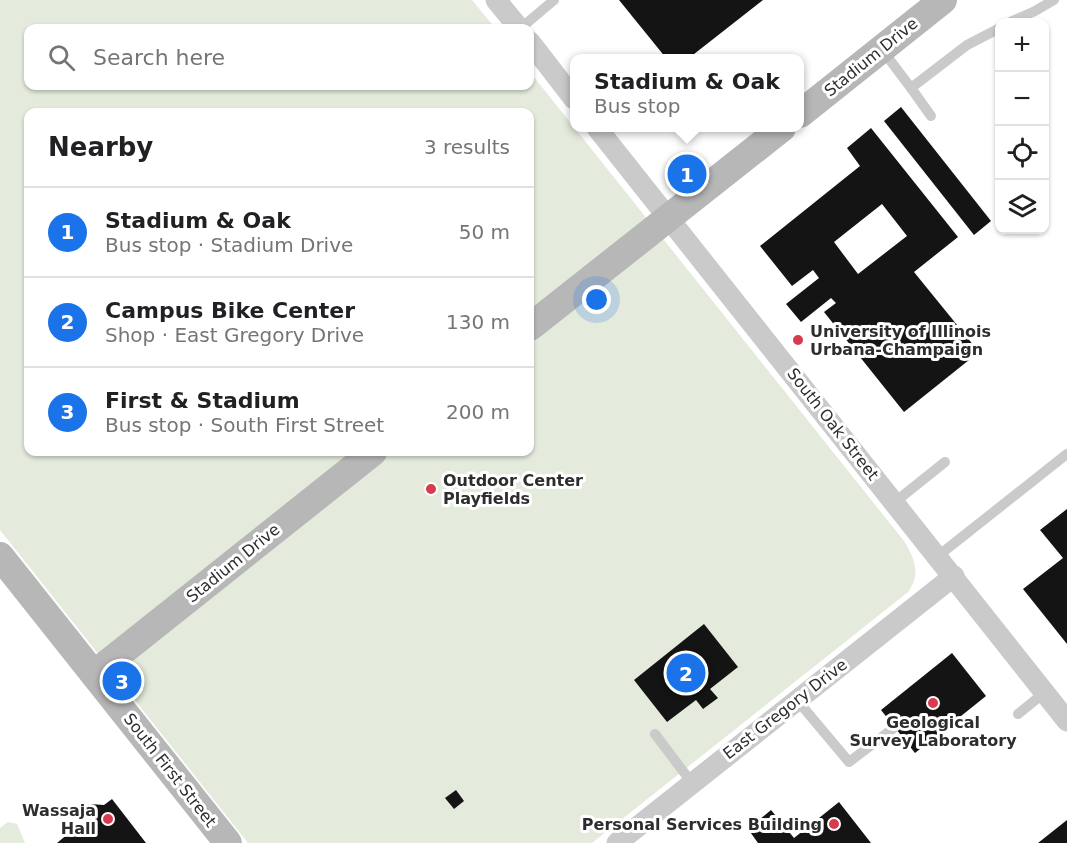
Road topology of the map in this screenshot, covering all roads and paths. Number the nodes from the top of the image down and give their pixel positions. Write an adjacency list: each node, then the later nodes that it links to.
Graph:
1 (496, 0): 6 (street)
2 (554, 0): 7 (lane)
3 (943, 0): 10 (street, Stadium Drive)
4 (1054, 0): 5 (lane)
5 (1019, 18)
6 (517, 24)
7 (525, 24)
8 (995, 30): 11 (lane)
9 (534, 47): 12 (street)
10 (880, 49): 11 (lane); 13 (street, Stadium Drive)
11 (911, 88): 14 (lane)
12 (570, 94)
13 (804, 111)
14 (931, 116)
15 (600, 132): 17 (street, South Oak Street)
16 (777, 132): 17 (street)
17 (669, 217): 18 (street); 22 (street, South Oak Street)
18 (534, 324)
19 (1067, 454): 24 (lane)
20 (368, 456): 26 (street, Stadium Drive)
21 (945, 462): 22 (lane)
22 (895, 502): 24 (street, South Oak Street)
23 (0, 556): 26 (street, South First Street)
24 (938, 556): 25 (street, South Oak Street)
25 (954, 576): 27 (street, South Oak Street); 28 (street, East Gregory Drive)
26 (94, 674): 34 (street, South First Street)
27 (1045, 692): 29 (lane); 30 (street, South Oak Street)
28 (797, 700): 31 (lane); 33 (street, East Gregory Drive)
29 (1018, 714)
30 (1067, 721)
31 (895, 727)
32 (655, 734): 33 (lane)
33 (692, 783): 35 (street, East Gregory Drive)
34 (228, 843)
35 (617, 843)

